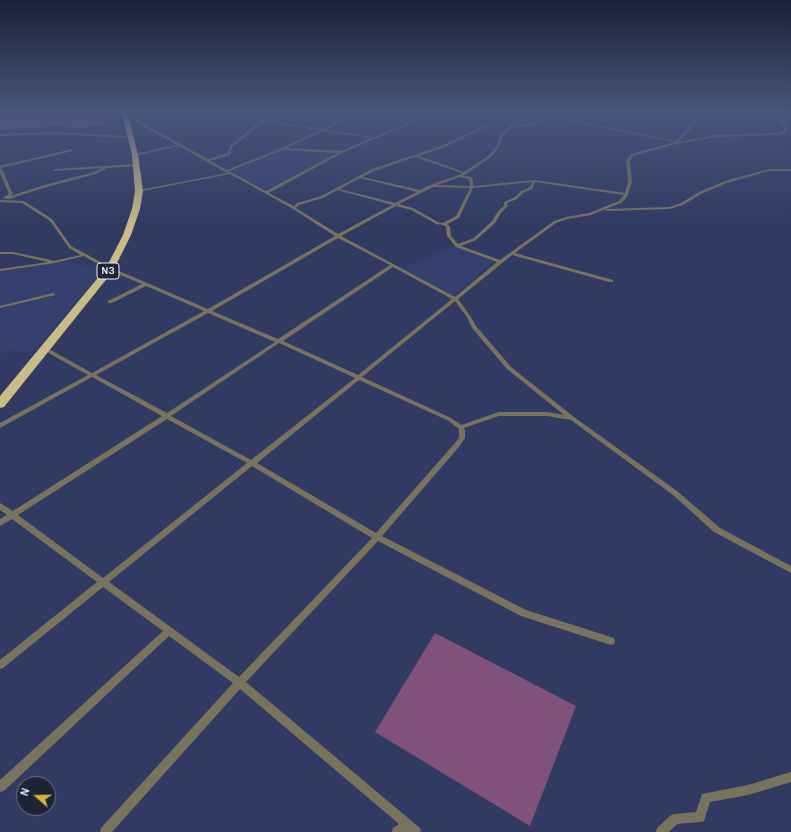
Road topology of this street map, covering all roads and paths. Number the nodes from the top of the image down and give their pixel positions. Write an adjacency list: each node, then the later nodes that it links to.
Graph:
1 (72, 150): 18 (street)
2 (133, 150): 13 (highway, N3)
3 (158, 150): 13 (street)
4 (189, 150): 15 (street)
5 (230, 150): 15 (street)
6 (281, 150): 21 (street)
7 (299, 150): 12 (street)
8 (346, 150): 12 (street)
9 (434, 150): 14 (street)
10 (495, 150): 22 (street)
11 (650, 150): 32 (street)
12 (341, 152): 31 (street)
13 (135, 155): 16 (highway, N3)
14 (416, 156): 22 (street); 24 (street)
15 (209, 160): 21 (street)
16 (136, 165): 17 (street); 29 (highway, N3)
17 (106, 167): 19 (street); 33 (street)
18 (0, 168): 33 (street)
19 (55, 170)
20 (791, 170): 36 (street)
21 (229, 172): 29 (street); 31 (street)
22 (464, 173): 23 (street)
23 (460, 176): 26 (street); 27 (street)
24 (359, 177): 28 (street); 30 (street)
25 (534, 181): 27 (street); 32 (street); 39 (street)
26 (430, 186): 27 (street); 30 (street)
27 (472, 188): 37 (street)
28 (337, 189): 34 (street); 35 (street)
29 (139, 191): 46 (highway, N3)
30 (419, 191): 34 (street)
31 (267, 192): 35 (street)
32 (626, 194): 36 (street)
33 (1, 200): 42 (street)
34 (396, 204): 37 (street); 38 (street)
35 (294, 208): 38 (street)
36 (603, 210): 41 (street)
37 (444, 224): 39 (street)
38 (338, 236): 45 (street); 54 (street)
39 (457, 246): 44 (street)
40 (0, 253): 43 (street)
41 (512, 254): 44 (street); 48 (street)
42 (84, 255): 43 (street); 46 (street)
43 (55, 262): 47 (street)
44 (500, 262): 51 (street)
45 (393, 265): 51 (street); 55 (street)
46 (110, 269): 49 (street); 56 (highway, N3)
47 (0, 270)
48 (611, 281)
49 (146, 284): 52 (street); 54 (street)
50 (53, 294): 53 (street)
51 (456, 299): 58 (street); 61 (street)
52 (110, 302)
53 (0, 307)
54 (208, 311): 55 (street); 57 (street)
55 (278, 341): 58 (street); 60 (street)
56 (45, 349): 57 (street); 59 (highway, N3)
57 (91, 376): 60 (street); 62 (street)
58 (358, 378): 63 (street); 64 (street)
59 (0, 404)
60 (167, 416): 64 (street); 66 (street)
61 (572, 418): 63 (street); 69 (street)
62 (0, 426)
63 (460, 427): 68 (street)
64 (252, 463): 68 (street); 70 (street)
65 (0, 506): 66 (street)
66 (12, 515): 67 (street); 70 (street)
67 (0, 523)
68 (377, 537): 72 (street); 74 (street)
69 (791, 570)
70 (102, 583): 71 (street); 73 (street)
71 (169, 631): 74 (street); 76 (street)
72 (611, 641)
73 (0, 665)
74 (239, 683): 77 (street); 78 (street)
75 (791, 778): 81 (street)
76 (0, 787)
77 (407, 825): 79 (street); 80 (street)
78 (105, 832)
79 (397, 832)
80 (416, 832)
81 (661, 832)

